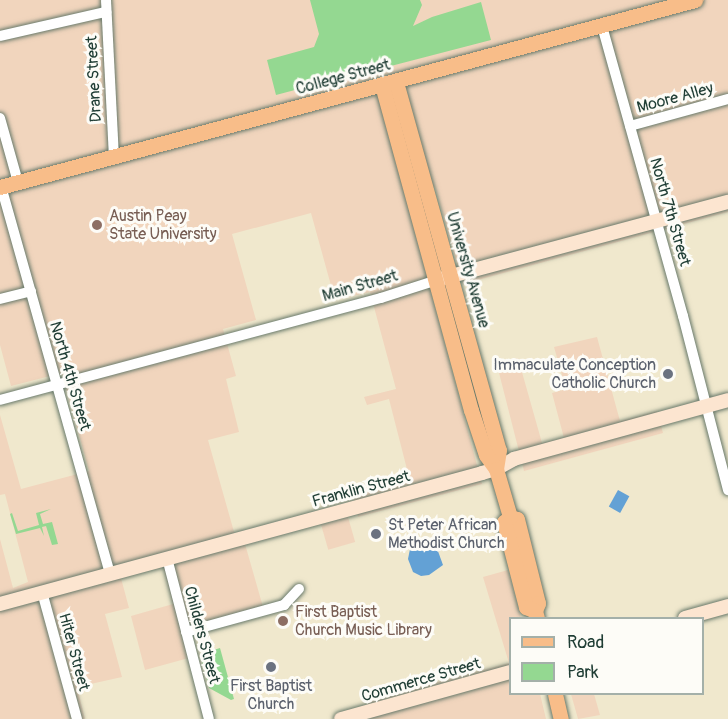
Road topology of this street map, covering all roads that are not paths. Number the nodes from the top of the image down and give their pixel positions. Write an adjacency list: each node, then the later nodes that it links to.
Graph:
1 (106, 0): 3 (street, Drane Street)
2 (695, 0): 4 (main road, College Street)
3 (106, 12): 5 (street); 10 (street, Drane Street)
4 (602, 26): 6 (main road, College Street); 9 (street, North 7th Street)
5 (0, 36)
6 (389, 84): 10 (main road, College Street); 15 (main road, University Avenue); 16 (main road, University Avenue)
7 (728, 99): 9 (street, Moore Alley)
8 (0, 118): 11 (street)
9 (630, 126): 14 (street, North 7th Street)
10 (114, 156): 11 (main road, College Street)
11 (18, 182): 12 (main road, College Street)
12 (1, 186): 17 (street, North 4th Street)
13 (728, 202): 14 (street, Main Street)
14 (657, 221): 15 (street, Main Street); 22 (street, North 7th Street)
15 (452, 275): 16 (street, Main Street); 23 (main road, University Avenue)
16 (437, 280): 19 (street, Main Street); 23 (main road, University Avenue)
17 (31, 291): 18 (street); 19 (street, North 4th Street)
18 (0, 299)
19 (57, 384): 20 (street, Main Street); 26 (street, North 4th Street)
20 (0, 400)
21 (728, 400): 22 (street, Franklin Street)
22 (707, 406): 23 (street, Franklin Street); 24 (street, North 7th Street)
23 (496, 469): 25 (street, Franklin Street); 31 (main road, University Avenue)
24 (728, 490)
25 (167, 558): 26 (street, Franklin Street); 33 (street, Childers Street)
26 (110, 574): 28 (street, Franklin Street)
27 (299, 589): 33 (street)
28 (42, 592): 29 (street, Franklin Street); 36 (street, Hiter Street)
29 (0, 604)
30 (728, 606): 32 (street)
31 (536, 615)
32 (689, 617)
33 (186, 632): 37 (street, Childers Street)
34 (509, 672): 38 (street, Commerce Street)
35 (555, 695): 39 (main road)
36 (77, 719)
37 (209, 719)
38 (341, 719)
39 (561, 719)

